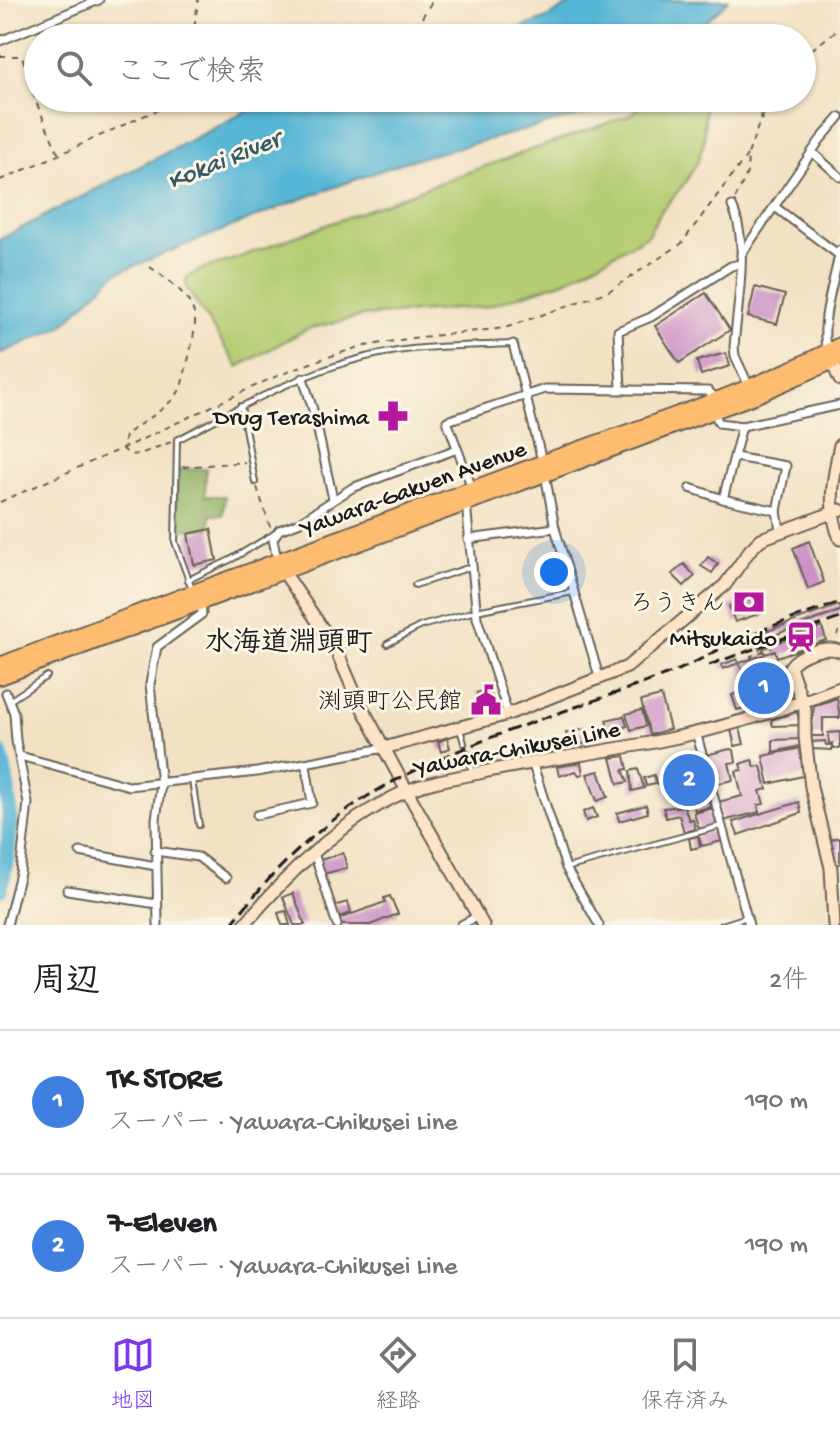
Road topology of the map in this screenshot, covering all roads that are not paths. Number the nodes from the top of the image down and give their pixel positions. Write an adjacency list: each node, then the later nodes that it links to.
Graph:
1 (99, 0): 2 (street)
2 (41, 24)
3 (24, 31): 4 (street)
4 (0, 41)
5 (840, 117): 6 (street)
6 (812, 152): 7 (street); 9 (street)
7 (840, 177)
8 (732, 206): 11 (street)
9 (775, 207): 10 (street); 11 (street)
10 (840, 252): 13 (street)
11 (740, 260): 16 (street); 17 (street)
12 (513, 344): 14 (lane); 18 (street)
13 (835, 354): 15 (street); 16 (highway, Yawara-Gakuen Avenue); 19 (highway, Yawara-Gakuen Avenue)
14 (303, 378): 21 (lane); 30 (street)
15 (840, 380)
16 (749, 386): 19 (highway, Yawara-Gakuen Avenue)
17 (621, 388): 18 (street); 19 (street)
18 (525, 394): 24 (street); 26 (street)
19 (715, 405): 22 (street); 26 (highway, Yawara-Gakuen Avenue)
20 (840, 405): 22 (street)
21 (241, 406): 27 (lane); 42 (lane)
22 (742, 426): 25 (street)
23 (840, 445): 33 (street)
24 (457, 449): 29 (street); 30 (street)
25 (735, 457): 31 (street); 32 (street)
26 (543, 468): 29 (highway, Yawara-Gakuen Avenue); 34 (street)
27 (255, 482)
28 (690, 488): 31 (street)
29 (469, 497): 37 (street); 39 (highway, Yawara-Gakuen Avenue)
30 (333, 499): 36 (street)
31 (723, 499): 32 (street)
32 (777, 511): 35 (street)
33 (836, 511): 35 (street); 38 (street)
34 (555, 528): 37 (street); 43 (street)
35 (780, 530): 50 (street)
36 (272, 531): 39 (street); 42 (lane)
37 (468, 539): 40 (street)
38 (840, 539)
39 (280, 566): 42 (highway, Yawara-Gakuen Avenue); 58 (street)
40 (471, 567): 41 (lane); 44 (street)
41 (415, 585)
42 (194, 591): 47 (highway, Yawara-Gakuen Avenue); 49 (highway, Yawara-Gakuen Avenue); 65 (street)
43 (573, 592): 44 (lane); 50 (street)
44 (476, 611): 45 (lane); 54 (street)
45 (387, 644)
46 (840, 651): 53 (street)
47 (0, 665)
48 (47, 676): 52 (lane)
49 (0, 677)
50 (600, 680): 54 (street)
51 (840, 688): 53 (street, Yawara-Chikusei Line)
52 (5, 701): 60 (street)
53 (802, 702): 56 (street, Yawara-Chikusei Line); 75 (street)
54 (508, 714): 55 (street)
55 (460, 727): 57 (lane); 58 (street)
56 (696, 732): 61 (street, Yawara-Chikusei Line); 69 (street)
57 (464, 743)
58 (384, 748): 62 (street); 66 (street)
59 (467, 753): 63 (lane)
60 (20, 756): 65 (street); 82 (street)
61 (532, 762): 63 (street, Yawara-Chikusei Line); 74 (street)
62 (306, 765): 64 (street); 67 (street)
63 (474, 774): 66 (street, Yawara-Chikusei Line)
64 (192, 780): 65 (street); 68 (lane)
65 (161, 784): 70 (street)
66 (407, 791): 72 (street, Yawara-Chikusei Line); 80 (street)
67 (257, 815)
68 (199, 825)
69 (721, 826): 74 (lane); 81 (street)
70 (155, 851): 73 (street); 76 (street)
71 (80, 852): 73 (street)
72 (314, 853): 84 (street, Yawara-Chikusei Line); 85 (street)
73 (156, 866): 78 (street)
74 (566, 868): 87 (street)
75 (836, 868): 79 (street)
76 (226, 878)
77 (67, 890): 78 (street)
78 (157, 904): 83 (street)
79 (837, 910): 89 (street)
80 (481, 920): 86 (street)
81 (748, 921): 88 (lane)
82 (7, 925)
83 (158, 925)
84 (244, 925)
85 (337, 925)
86 (461, 925)
87 (599, 925)
88 (722, 925)
89 (834, 925)

